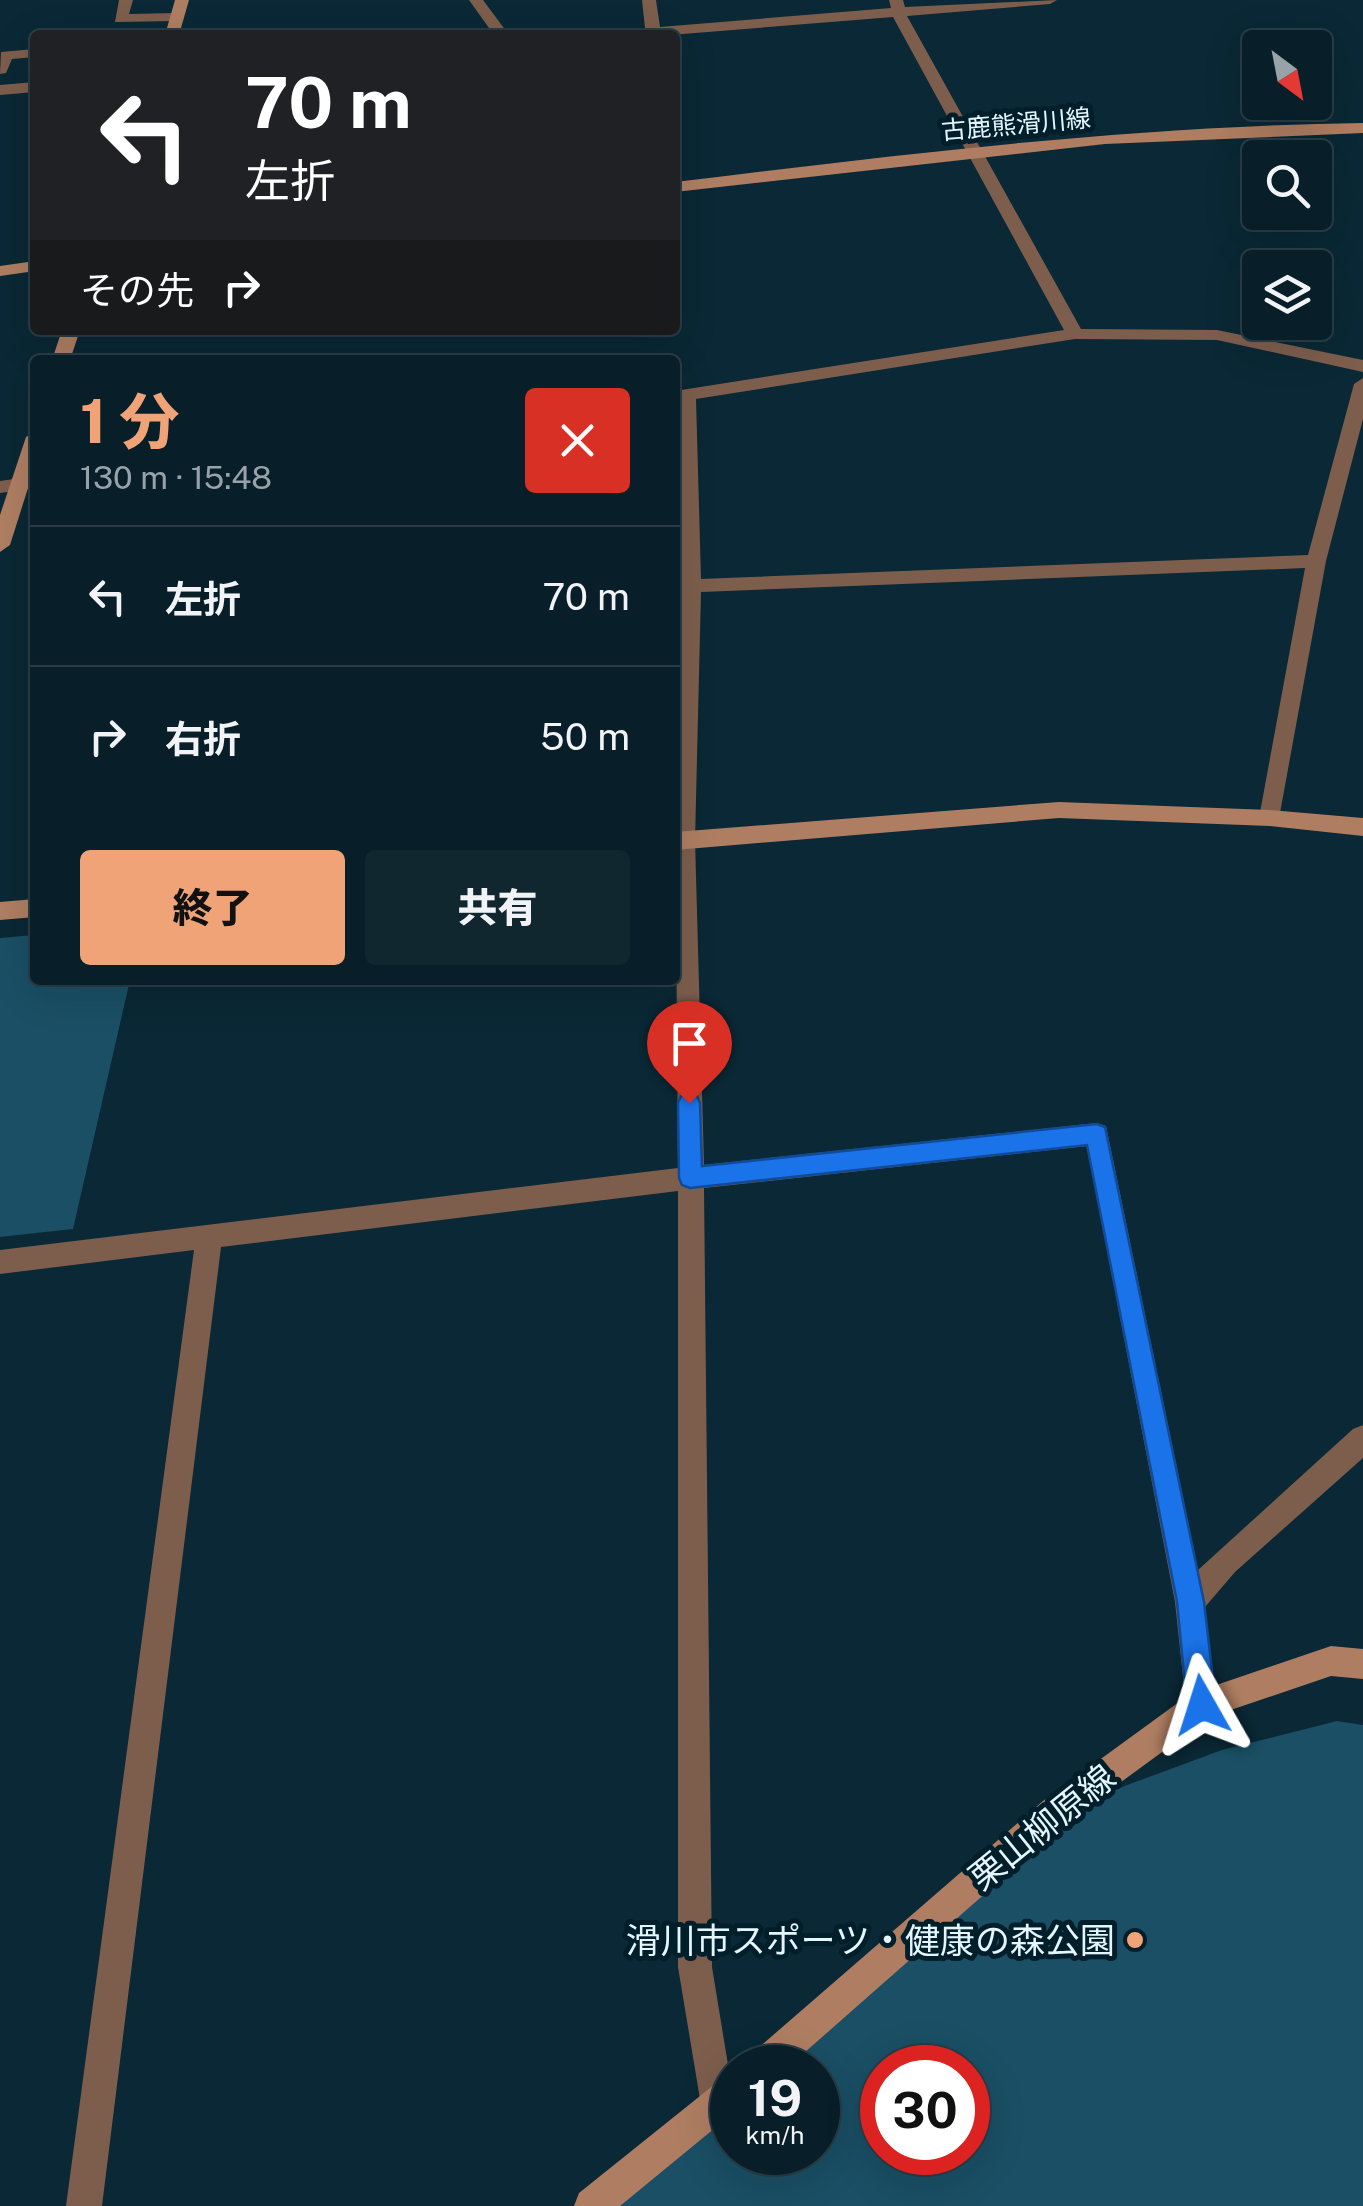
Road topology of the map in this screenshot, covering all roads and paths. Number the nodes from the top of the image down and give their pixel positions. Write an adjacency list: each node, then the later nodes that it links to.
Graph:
1 (126, 0): 8 (street)
2 (182, 0): 7 (main road)
3 (476, 0): 11 (street)
4 (649, 0): 12 (street)
5 (1050, 0): 6 (street)
6 (897, 7): 13 (street); 20 (street)
7 (177, 16): 8 (street); 10 (main road)
8 (120, 18): 9 (street)
9 (116, 30)
10 (173, 30)
11 (498, 30)
12 (652, 30)
13 (672, 30)
14 (30, 53): 15 (street)
15 (4, 60): 16 (street)
16 (30, 65)
17 (30, 87): 18 (street)
18 (0, 90)
19 (1363, 128): 20 (main road, 古鹿熊滑川線)
20 (974, 151): 21 (main road, 古鹿熊滑川線); 24 (street)
21 (680, 186)
22 (30, 267): 23 (main road)
23 (0, 271)
24 (1075, 334): 25 (street); 27 (street)
25 (1363, 366)
26 (1363, 384): 31 (street)
27 (681, 396): 32 (street)
28 (30, 452): 29 (main road)
29 (18, 484): 30 (main road)
30 (0, 545)
31 (1316, 561): 32 (street); 33 (street)
32 (691, 586): 34 (street)
33 (1270, 818): 35 (main road); 36 (main road)
34 (680, 819)
35 (1363, 826)
36 (680, 840)
37 (680, 871): 40 (street)
38 (30, 908): 39 (main road)
39 (0, 911)
40 (690, 1178): 41 (street); 44 (street); 47 (street)
41 (209, 1236): 42 (street); 50 (street)
42 (0, 1262)
43 (1363, 1439): 44 (street)
44 (1190, 1602): 46 (street)
45 (1363, 1664): 46 (main road, 栗山柳原線)
46 (1202, 1705): 48 (main road, 栗山柳原線)
47 (713, 2045)
48 (787, 2045)
49 (710, 2110): 51 (main road)
50 (84, 2206)
51 (592, 2206)

